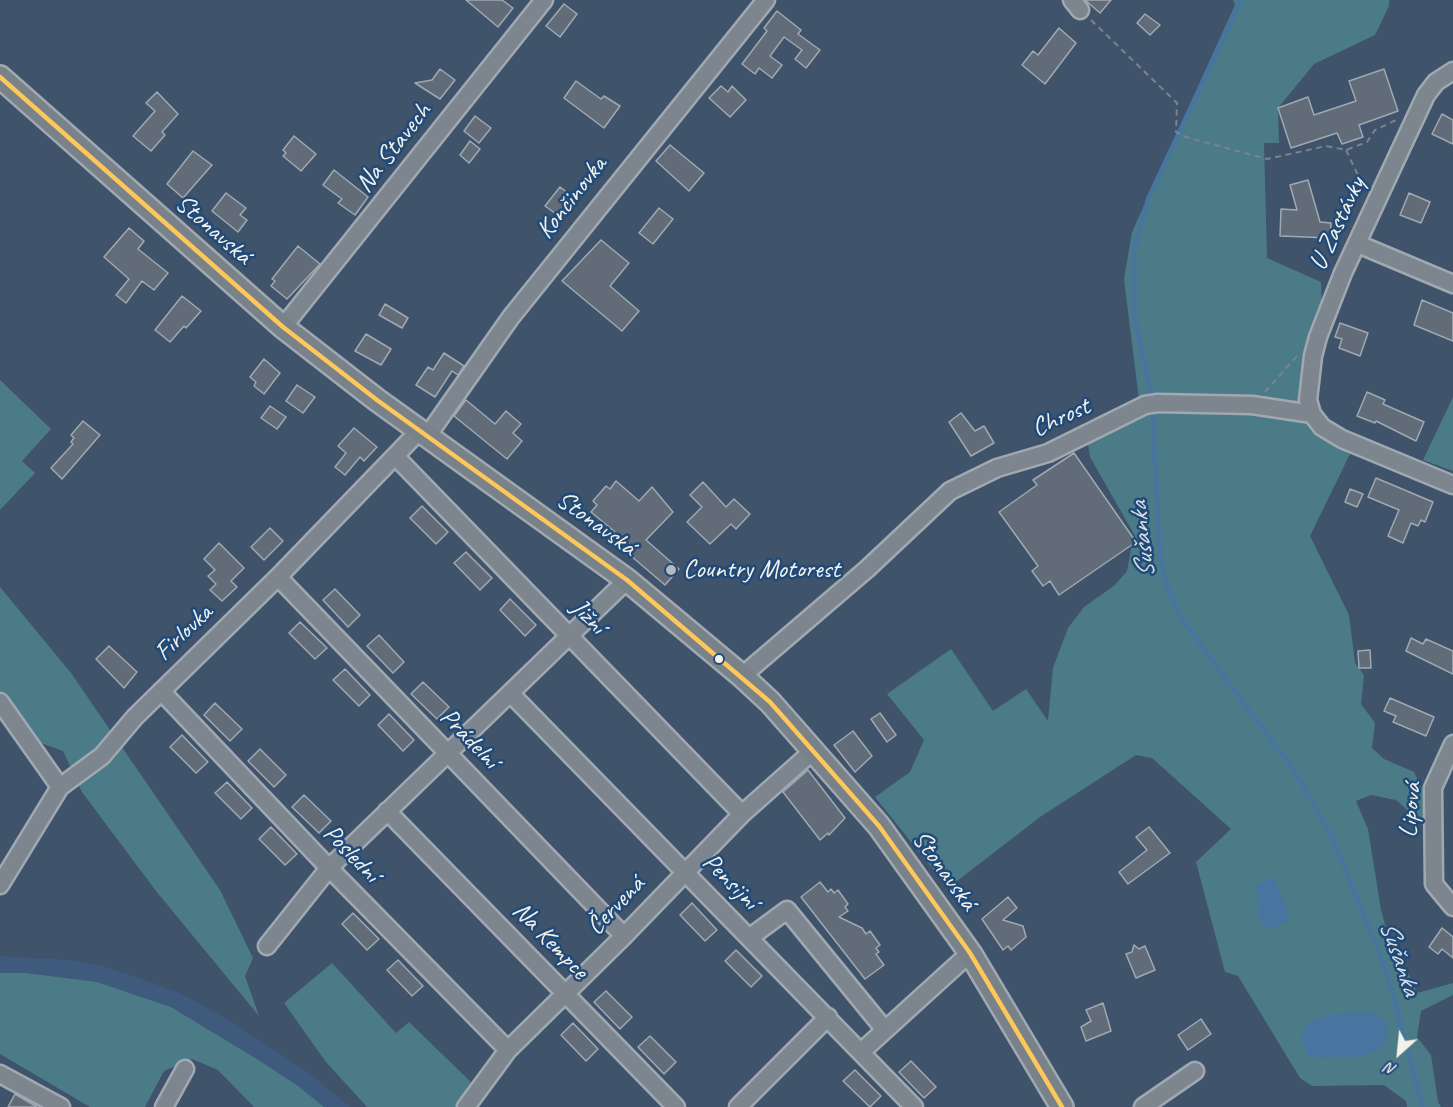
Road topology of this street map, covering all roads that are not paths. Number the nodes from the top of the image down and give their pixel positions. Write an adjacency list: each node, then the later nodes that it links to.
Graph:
1 (544, 0): 7 (street, Na Stavech)
2 (766, 0): 9 (street, Končinovka)
3 (1453, 71): 5 (street, U Zastávky)
4 (0, 77): 7 (main road, Stonavská)
5 (1358, 244): 6 (street); 8 (street, U Zastávky)
6 (1453, 284)
7 (283, 327): 9 (main road, Stonavská)
8 (1312, 414): 11 (street); 15 (street, Chrost)
9 (424, 433): 10 (street, Firlovka); 13 (main road, Stonavská)
10 (396, 457): 12 (street, Firlovka); 14 (street, Jižní)
11 (1453, 485)
12 (278, 577): 16 (street, Firlovka); 21 (street, Prádelní)
13 (627, 580): 14 (street); 15 (main road, Stonavská)
14 (569, 634): 17 (street); 24 (street, Jižní)
15 (742, 675): 20 (main road, Stonavská)
16 (161, 691): 22 (street, Firlovka); 25 (street, Poslední)
17 (510, 693): 21 (street); 26 (street, Pensijní)
18 (0, 702): 22 (street)
19 (1453, 744): 28 (street, Lipová)
20 (814, 750): 24 (street, Červená); 32 (main road, Stonavská)
21 (448, 754): 23 (street); 29 (street, Prádelní)
22 (66, 782): 27 (street, Firlovka)
23 (387, 811): 25 (street); 33 (street, Na Kempce)
24 (742, 814): 26 (street, Červená)
25 (329, 868): 31 (street); 36 (street, Poslední)
26 (684, 872): 29 (street, Červená); 30 (street, Pensijní)
27 (0, 885)
28 (1453, 908)
29 (624, 936): 33 (street, Červená)
30 (749, 938): 34 (street, Pensijní); 35 (street)
31 (267, 946)
32 (969, 953): 35 (street); 47 (main road, Stonavská)
33 (564, 992): 36 (street, Červená); 44 (street, Na Kempce)
34 (828, 1017): 37 (street, Pensijní); 45 (street)
35 (885, 1030): 37 (street)
36 (508, 1050): 41 (street, Červená)
37 (861, 1052): 46 (street, Pensijní)
38 (185, 1069): 43 (street)
39 (1195, 1071): 48 (street)
40 (0, 1074): 42 (street)
41 (474, 1104)
42 (61, 1107)
43 (164, 1107)
44 (676, 1107)
45 (738, 1107)
46 (914, 1107)
47 (1062, 1107)
48 (1143, 1107)

